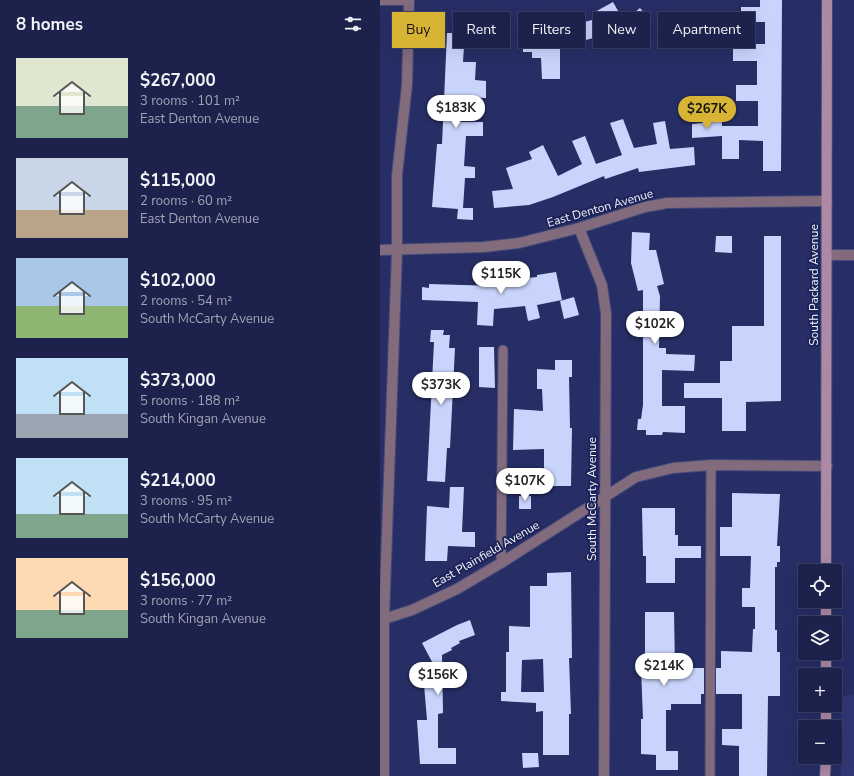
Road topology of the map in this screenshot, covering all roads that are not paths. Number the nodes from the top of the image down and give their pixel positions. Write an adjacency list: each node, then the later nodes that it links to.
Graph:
1 (380, 0): 2 (street)
2 (404, 0)
3 (409, 0): 8 (street)
4 (827, 0): 5 (street, South Packard Avenue)
5 (827, 201): 6 (street, East Denton Avenue); 9 (street, South Packard Avenue)
6 (579, 228): 8 (street, East Denton Avenue); 14 (street, South McCarty Avenue)
7 (380, 250): 8 (street, East Denton Avenue)
8 (397, 250): 17 (street)
9 (827, 255): 10 (street); 13 (street, South Packard Avenue)
10 (854, 255)
11 (503, 350): 15 (lane)
12 (711, 465): 13 (street, East Plainfield Avenue); 14 (street, East Plainfield Avenue); 21 (lane)
13 (827, 466): 16 (street, South Packard Avenue)
14 (605, 497): 15 (street, East Plainfield Avenue); 20 (street, South McCarty Avenue)
15 (501, 563): 17 (street, East Plainfield Avenue)
16 (826, 564)
17 (384, 620): 19 (street)
18 (826, 764): 22 (street)
19 (384, 776)
20 (604, 776)
21 (710, 776)
22 (826, 776)

